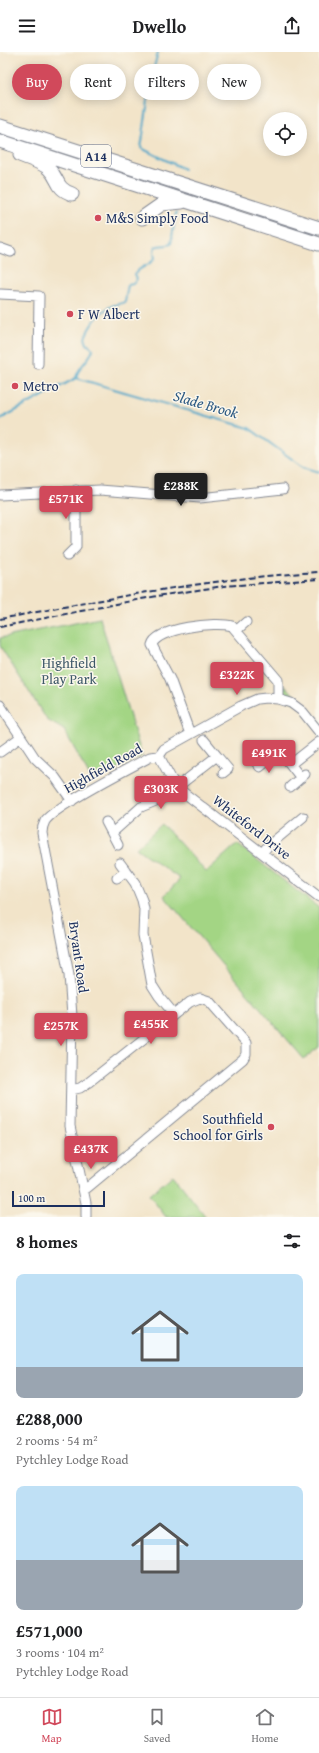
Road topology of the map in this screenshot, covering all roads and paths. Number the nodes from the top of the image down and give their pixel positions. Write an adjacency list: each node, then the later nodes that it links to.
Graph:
1 (0, 126): 7 (highway, A14)
2 (0, 141): 3 (highway); 4 (highway, A14)
3 (72, 194)
4 (188, 202): 5 (highway); 9 (highway, A14)
5 (142, 218)
6 (319, 220): 7 (highway)
7 (299, 221): 8 (highway, A14)
8 (319, 228)
9 (319, 244)
10 (0, 248): 11 (street)
11 (11, 252)
12 (0, 294): 13 (street)
13 (38, 364)
14 (283, 489): 15 (street)
15 (76, 490): 16 (street); 17 (street)
16 (0, 494)
17 (67, 556)
18 (246, 622): 19 (street)
19 (237, 630): 20 (street); 23 (street)
20 (278, 699): 22 (street, Highfield Road); 23 (street, Highfield Road)
21 (0, 706): 24 (street)
22 (319, 732)
23 (190, 734): 29 (street, Highfield Road)
24 (21, 737): 27 (street); 35 (street)
25 (204, 740): 30 (street)
26 (319, 742): 31 (street)
27 (0, 752)
28 (250, 755): 31 (street)
29 (159, 756): 33 (street, Whiteford Drive); 35 (street, Highfield Road)
30 (217, 756): 32 (street); 33 (street)
31 (291, 764): 34 (street)
32 (228, 769)
33 (177, 786): 38 (street); 41 (street, Whiteford Drive)
34 (290, 786)
35 (72, 801): 39 (street, Highfield Road)
36 (303, 817): 41 (street)
37 (106, 822): 38 (street)
38 (112, 834): 40 (street)
39 (45, 844): 47 (street, Bryant Road)
40 (118, 845)
41 (262, 853): 45 (street, Whiteford Drive)
42 (120, 863): 43 (street)
43 (126, 871): 44 (street); 46 (street)
44 (117, 878)
45 (319, 897)
46 (174, 1014): 47 (street); 48 (street)
47 (71, 1090): 48 (street, Bryant Road)
48 (83, 1188): 49 (street, Bryant Road)
49 (86, 1217)

